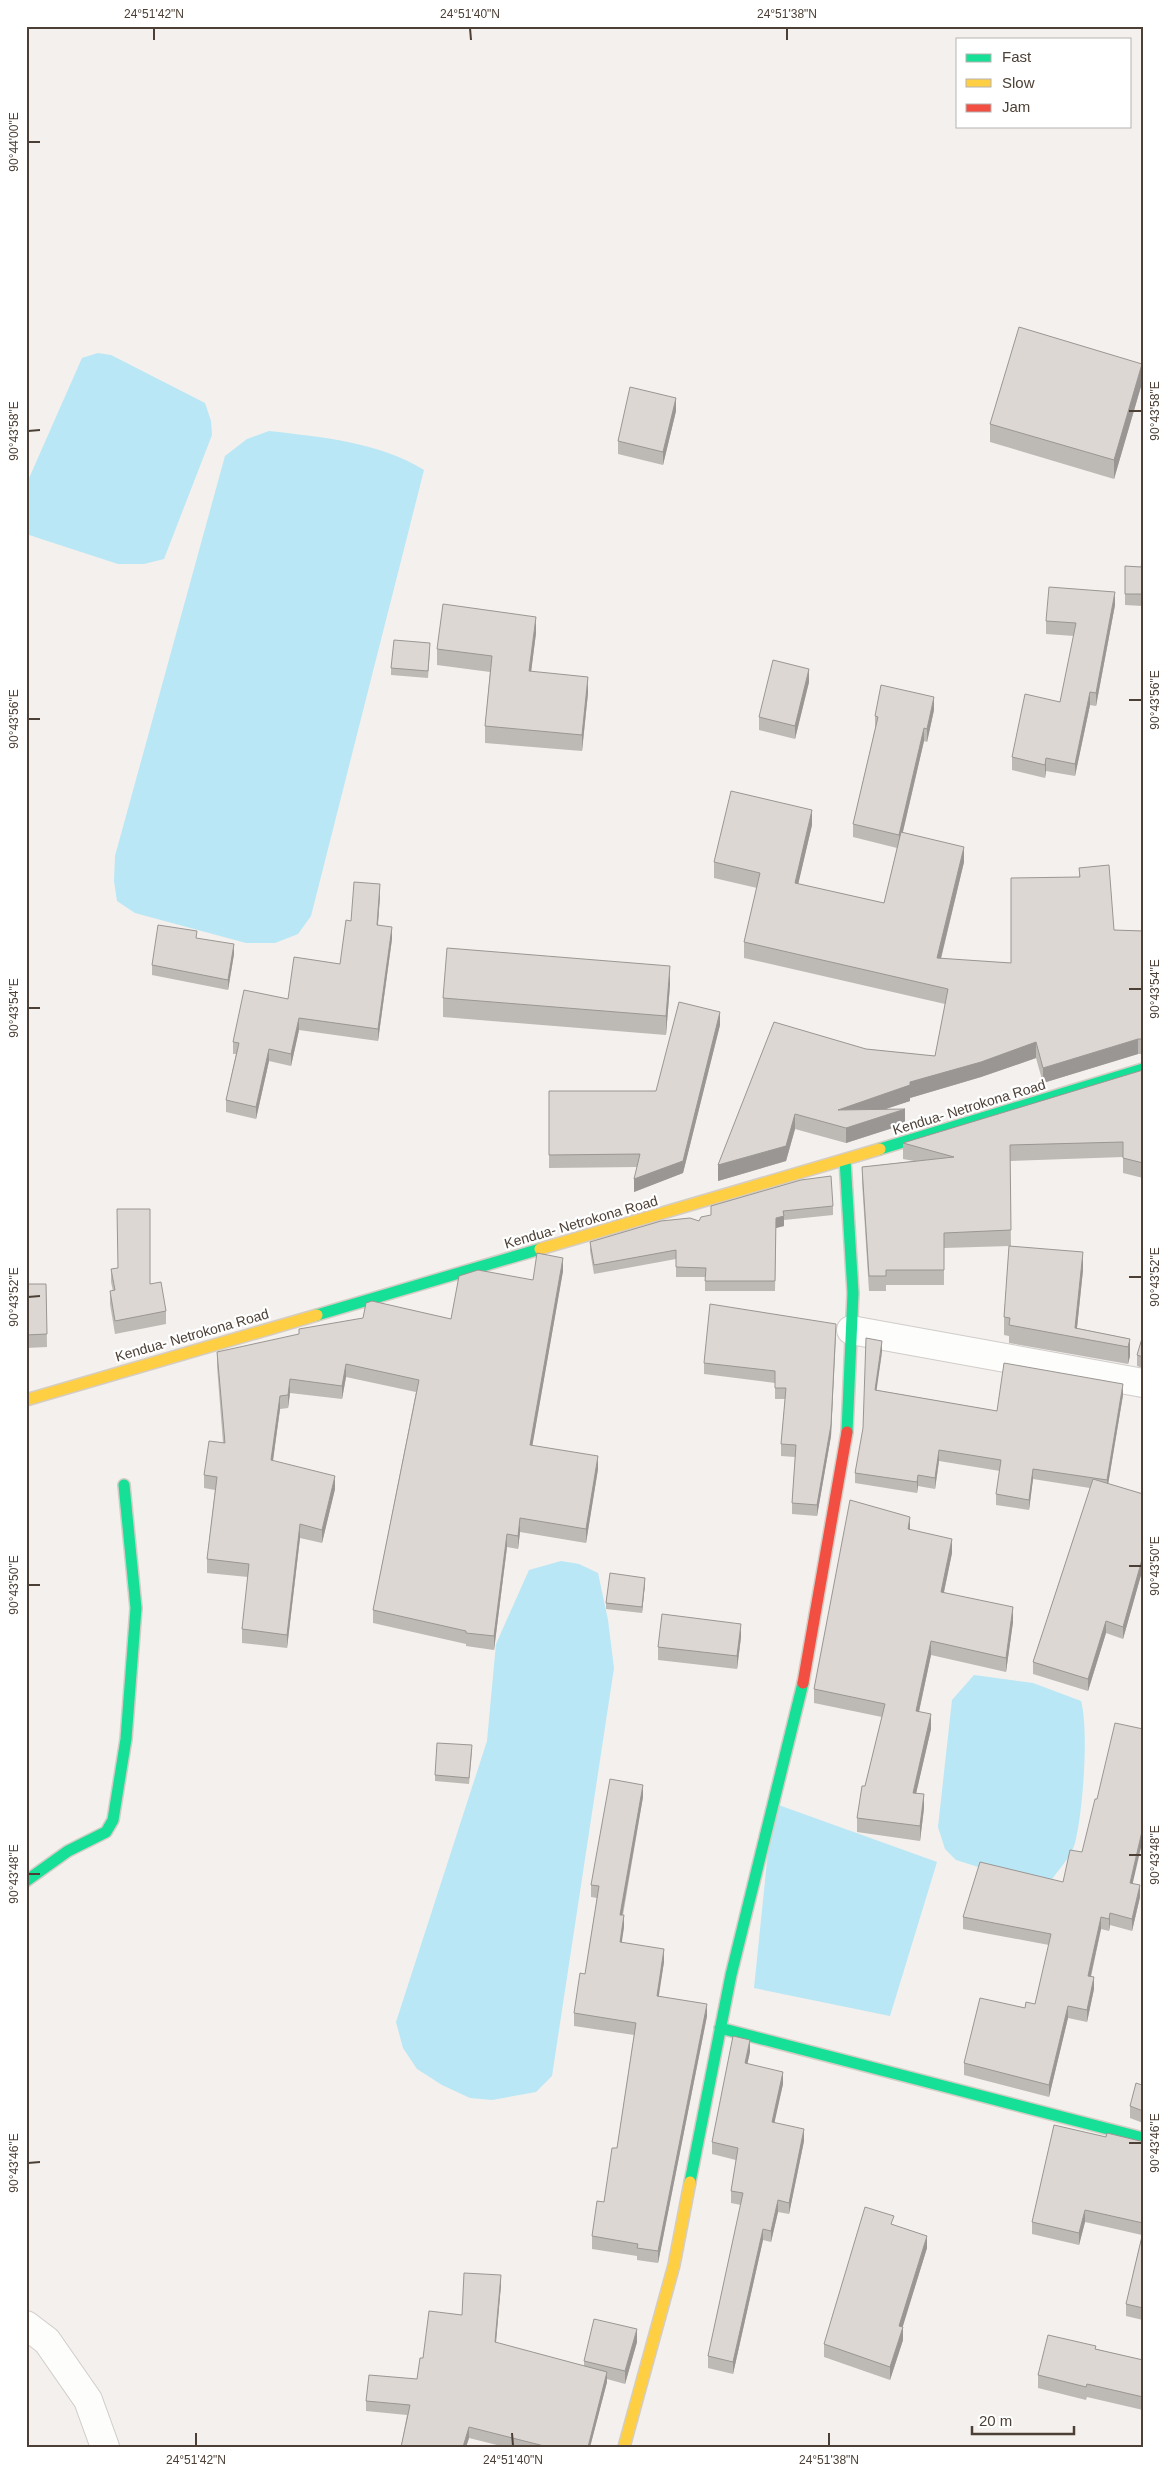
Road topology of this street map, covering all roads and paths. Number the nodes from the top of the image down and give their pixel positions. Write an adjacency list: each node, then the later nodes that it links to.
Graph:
1 (1143, 1069): 2 (street, Kendua- Netrokona Road)
2 (845, 1160): 3 (street); 5 (street, Kendua- Netrokona Road)
3 (851, 1330): 4 (street); 8 (street)
4 (1143, 1383)
5 (26, 1400)
6 (124, 1485): 7 (street)
7 (26, 1881)
8 (720, 2028): 9 (street); 12 (street)
9 (1143, 2138)
10 (26, 2325): 11 (street)
11 (105, 2447)
12 (624, 2447)

